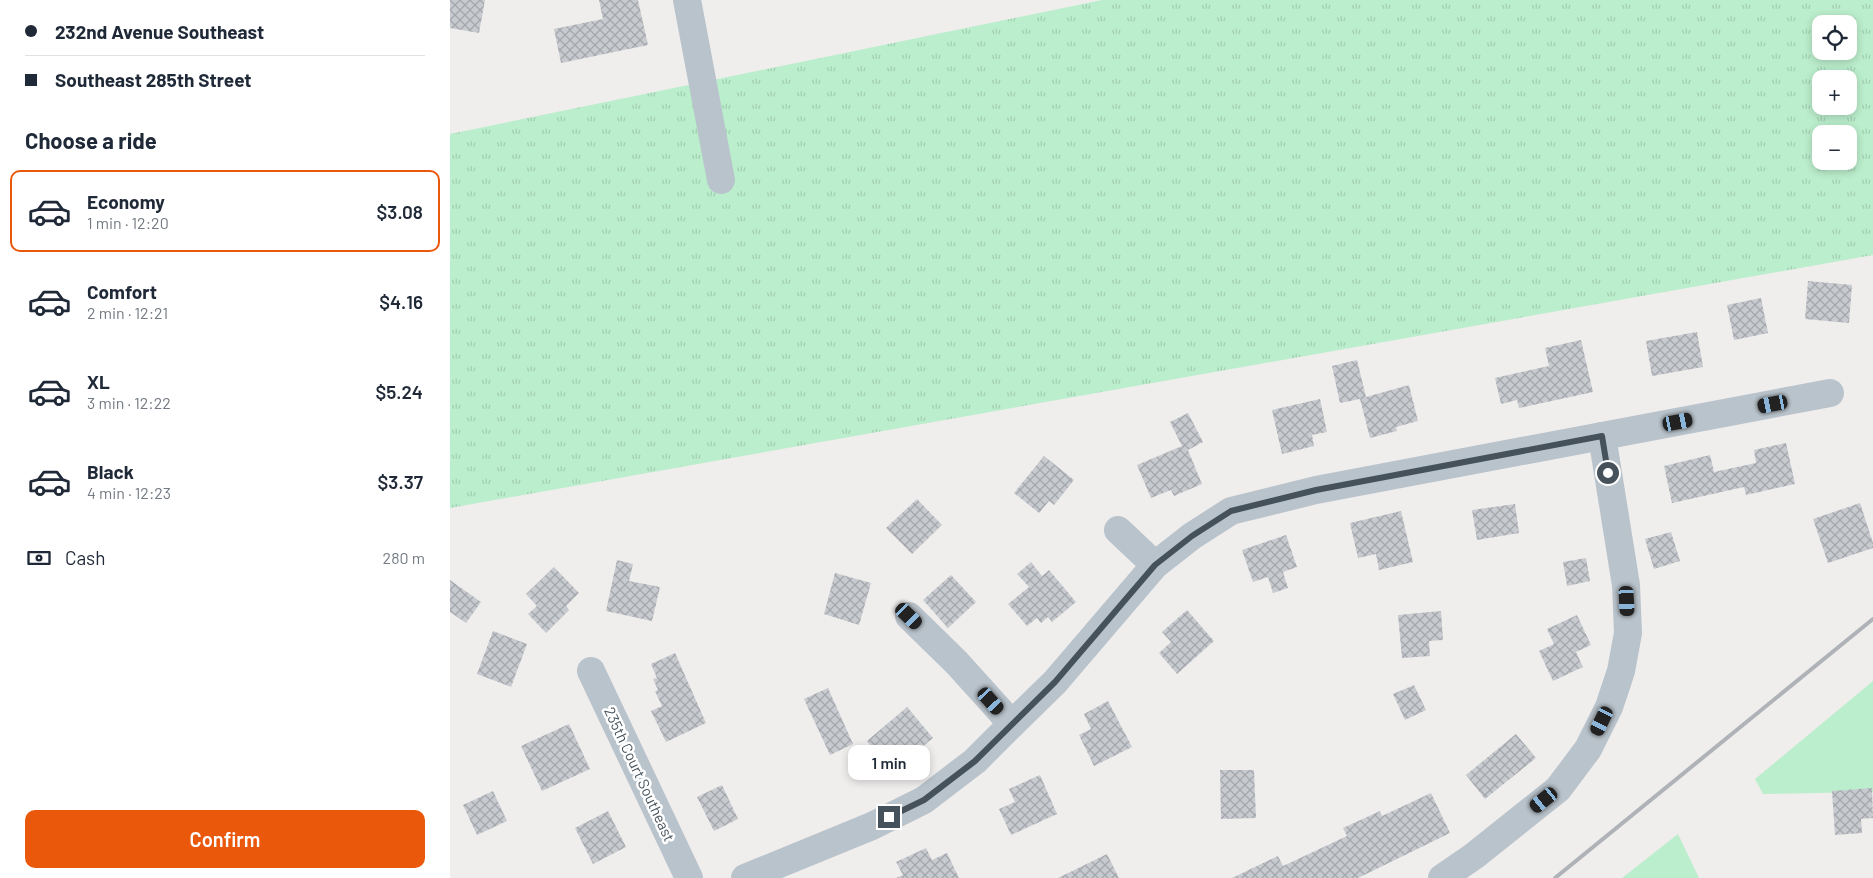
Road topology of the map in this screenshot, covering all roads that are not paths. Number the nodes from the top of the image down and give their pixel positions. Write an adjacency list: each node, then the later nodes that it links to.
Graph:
1 (687, 0): 2 (street)
2 (721, 180)
3 (1830, 393): 4 (street)
4 (1602, 436): 6 (street); 12 (street)
5 (1118, 530): 6 (street)
6 (1155, 565): 9 (street)
7 (909, 616): 9 (street)
8 (591, 671): 10 (street, 235th Court Southeast)
9 (1012, 724): 11 (street)
10 (689, 878)
11 (745, 878)
12 (1442, 878)

